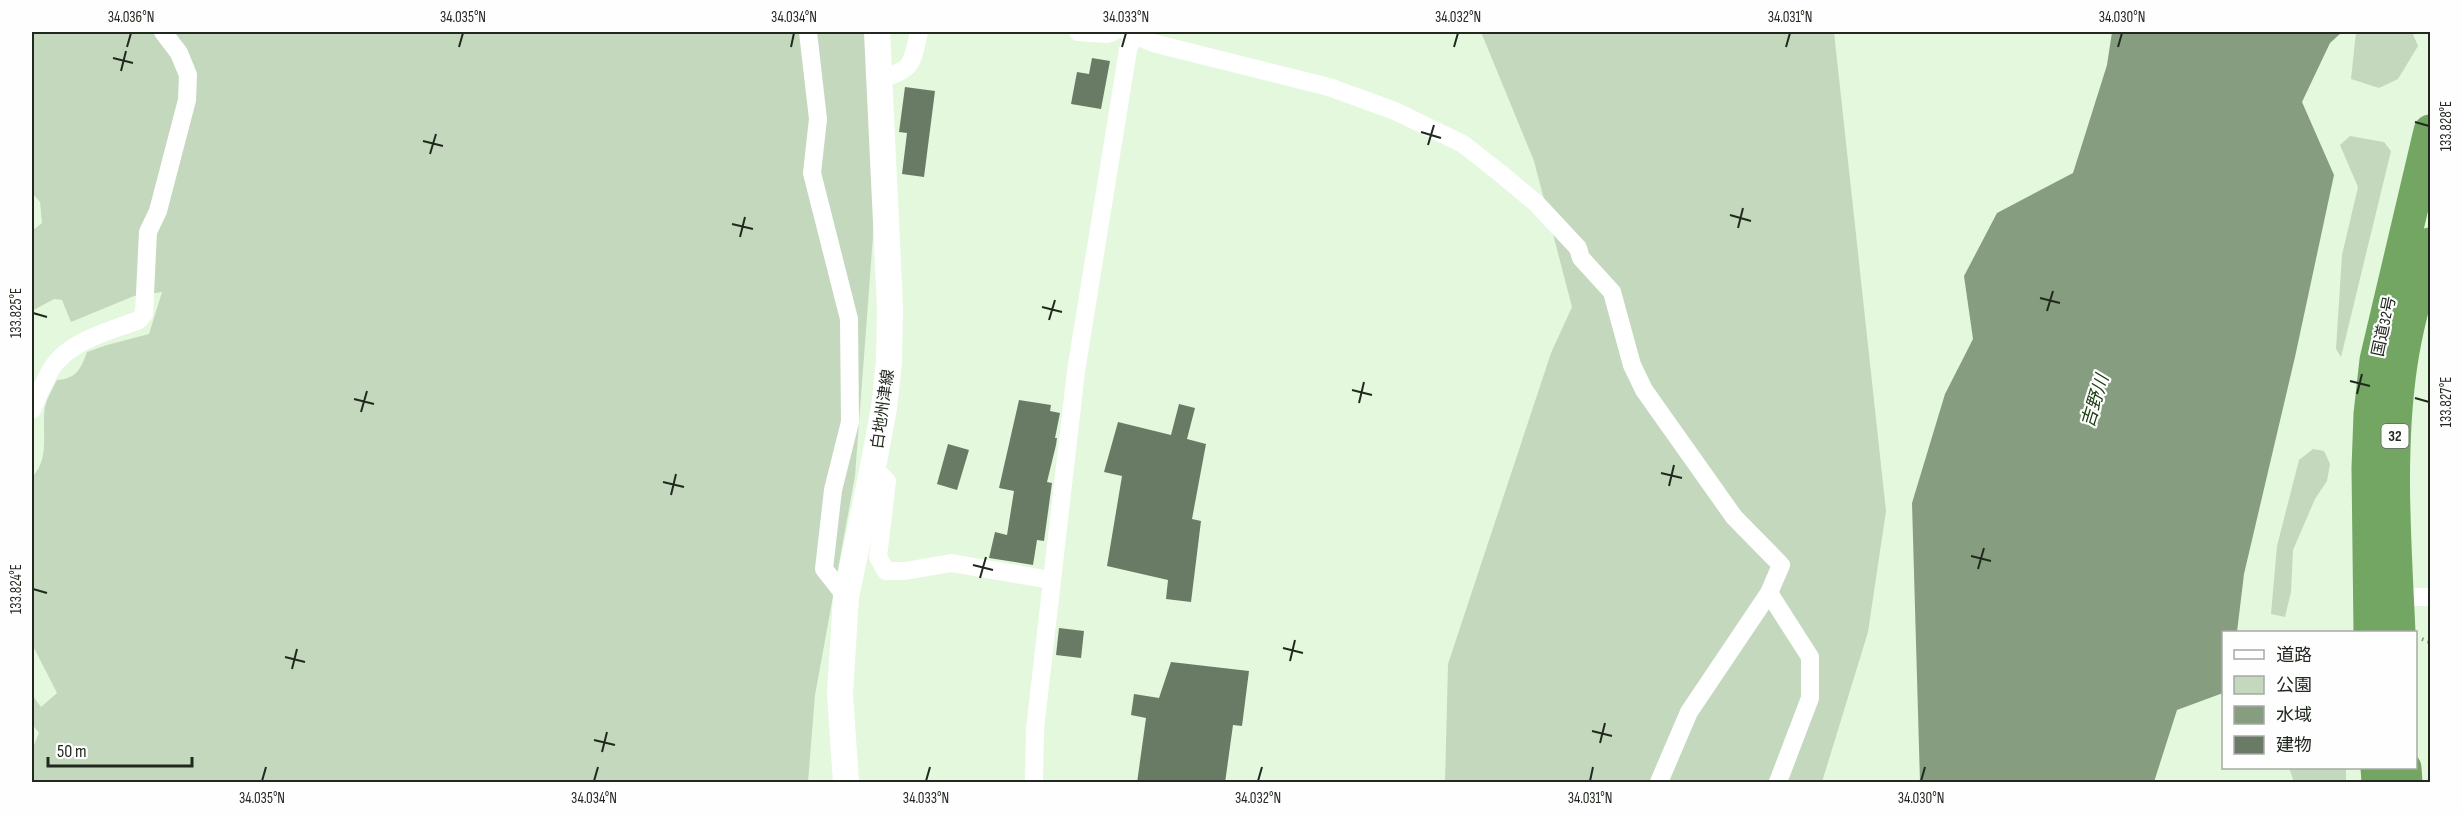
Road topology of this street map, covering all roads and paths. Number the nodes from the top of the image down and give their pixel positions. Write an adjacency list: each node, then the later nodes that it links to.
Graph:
1 (163, 32): 11 (street)
2 (808, 32): 15 (street)
3 (877, 32): 8 (main road, 白地州津線)
4 (919, 32): 8 (street)
5 (1078, 32): 6 (street)
6 (1113, 32)
7 (1130, 34): 13 (street); 14 (street)
8 (879, 80): 12 (main road, 白地州津線)
9 (2430, 131): 16 (highway, 国道32号 / 32)
10 (2430, 244): 16 (highway, 国道32号 / 32)
11 (32, 410)
12 (873, 467): 13 (street); 15 (main road, 白地州津線)
13 (1052, 580): 21 (street)
14 (1769, 593): 22 (street); 23 (street)
15 (846, 597): 20 (main road, 白地州津線)
16 (2383, 597): 17 (street); 18 (highway, 国道32号 / 32); 19 (highway, 国道32号 / 32)
17 (2430, 597)
18 (2371, 631)
19 (2398, 631)
20 (846, 783)
21 (1034, 783)
22 (1659, 783)
23 (1779, 783)

